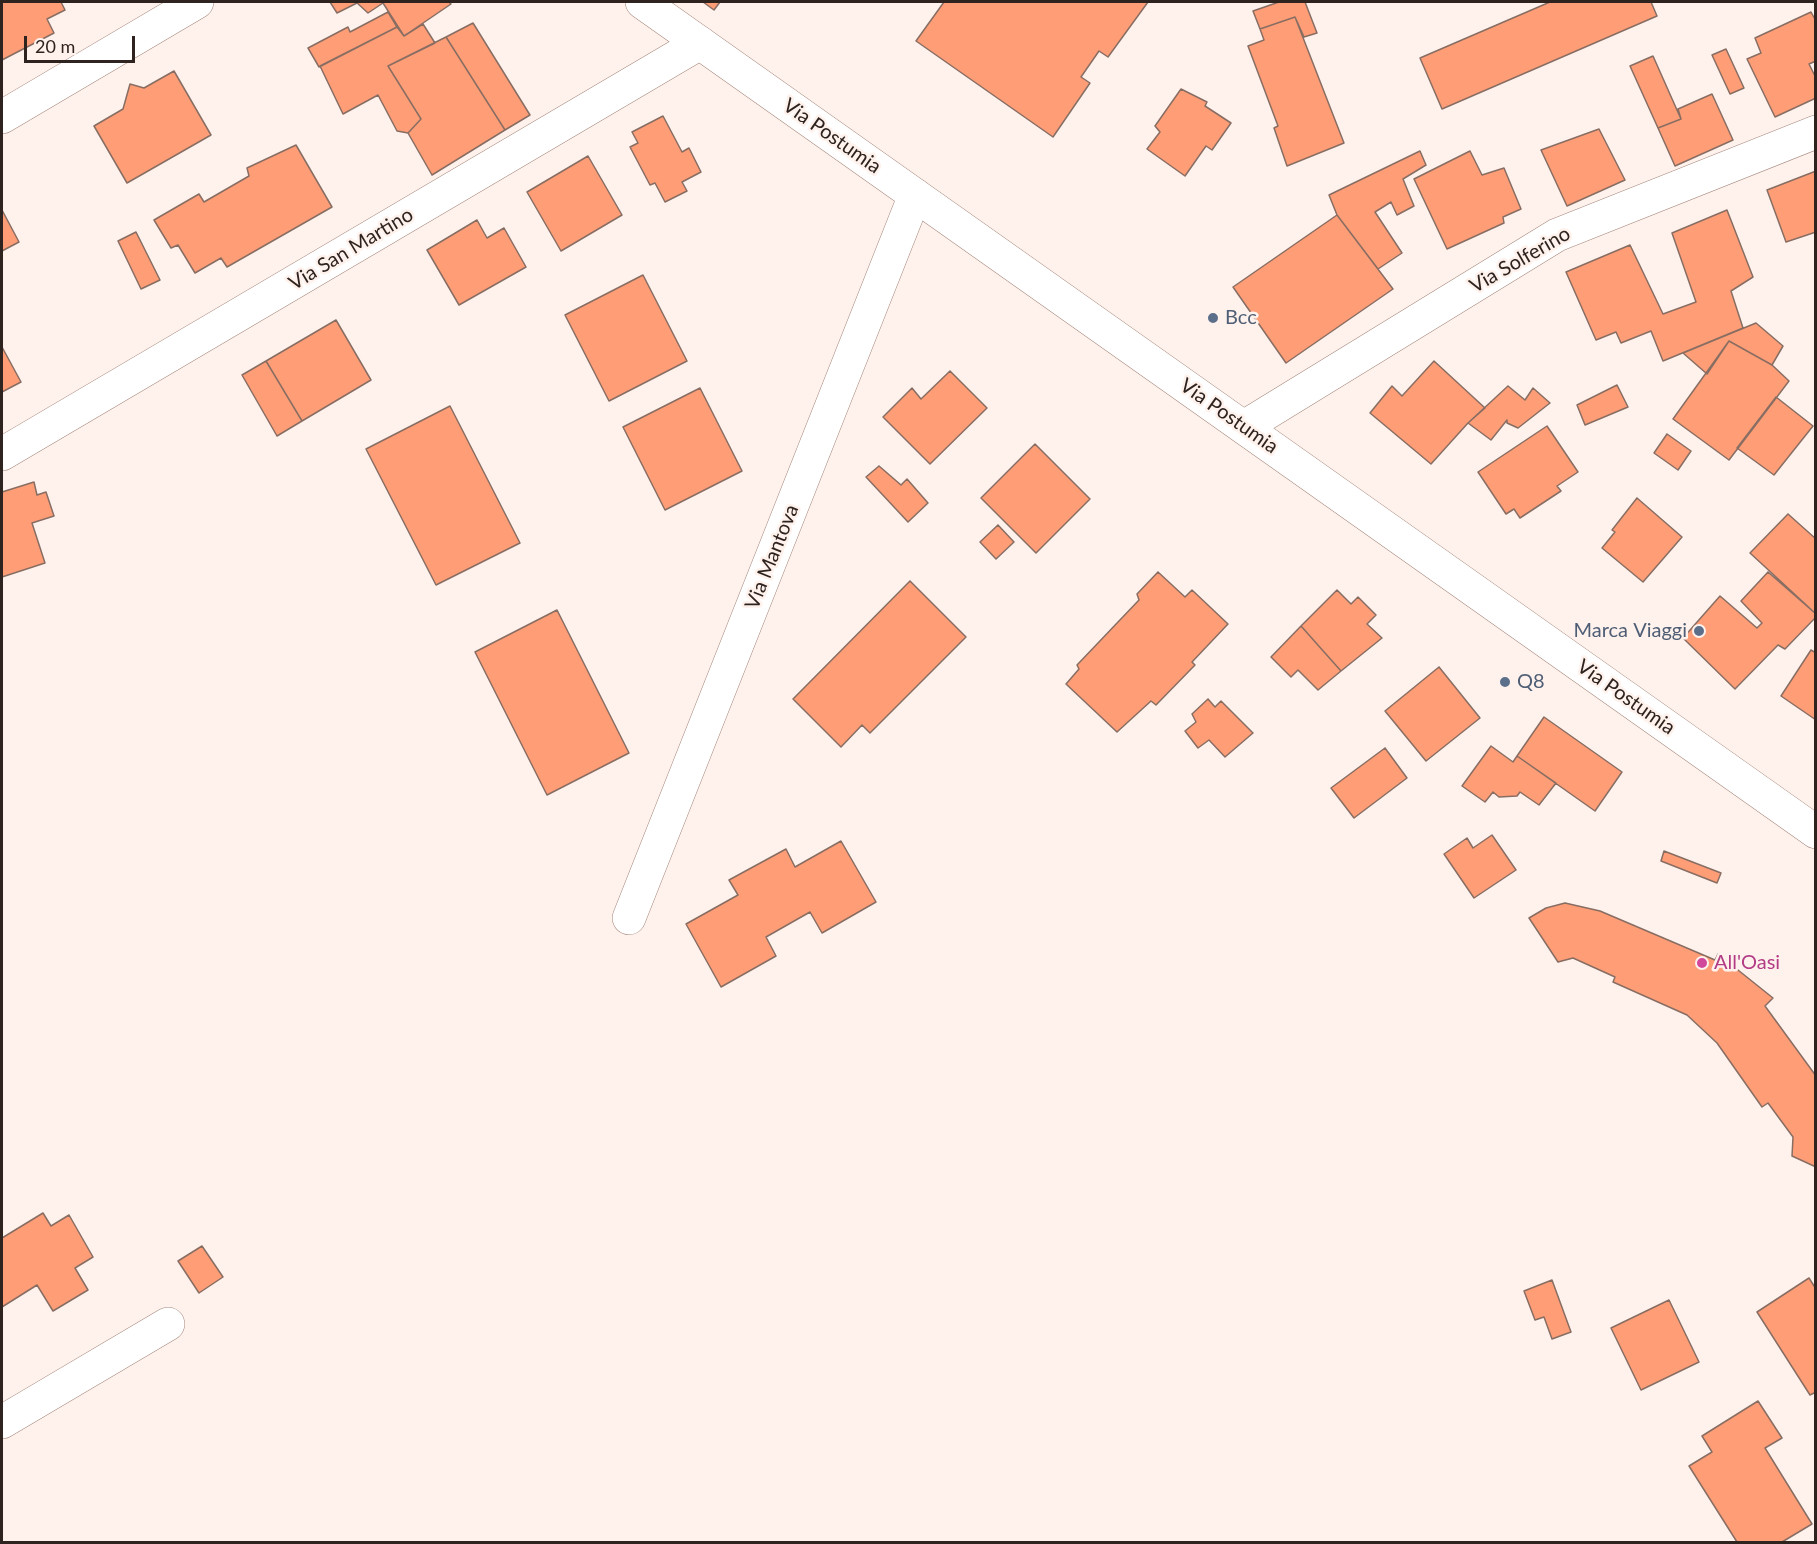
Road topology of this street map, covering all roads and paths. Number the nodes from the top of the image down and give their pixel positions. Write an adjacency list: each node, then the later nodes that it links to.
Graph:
1 (197, 2): 4 (street)
2 (642, 2): 3 (street, Via Postumia)
3 (700, 43): 6 (street, Via Postumia); 8 (street, Via San Martino)
4 (2, 117)
5 (1815, 132): 7 (street, Via Solferino)
6 (915, 195): 7 (street, Via Postumia); 10 (street, Via Mantova)
7 (1244, 427): 9 (street, Via Postumia)
8 (2, 454)
9 (1815, 832)
10 (629, 918)
11 (168, 1324): 12 (street)
12 (2, 1422)

